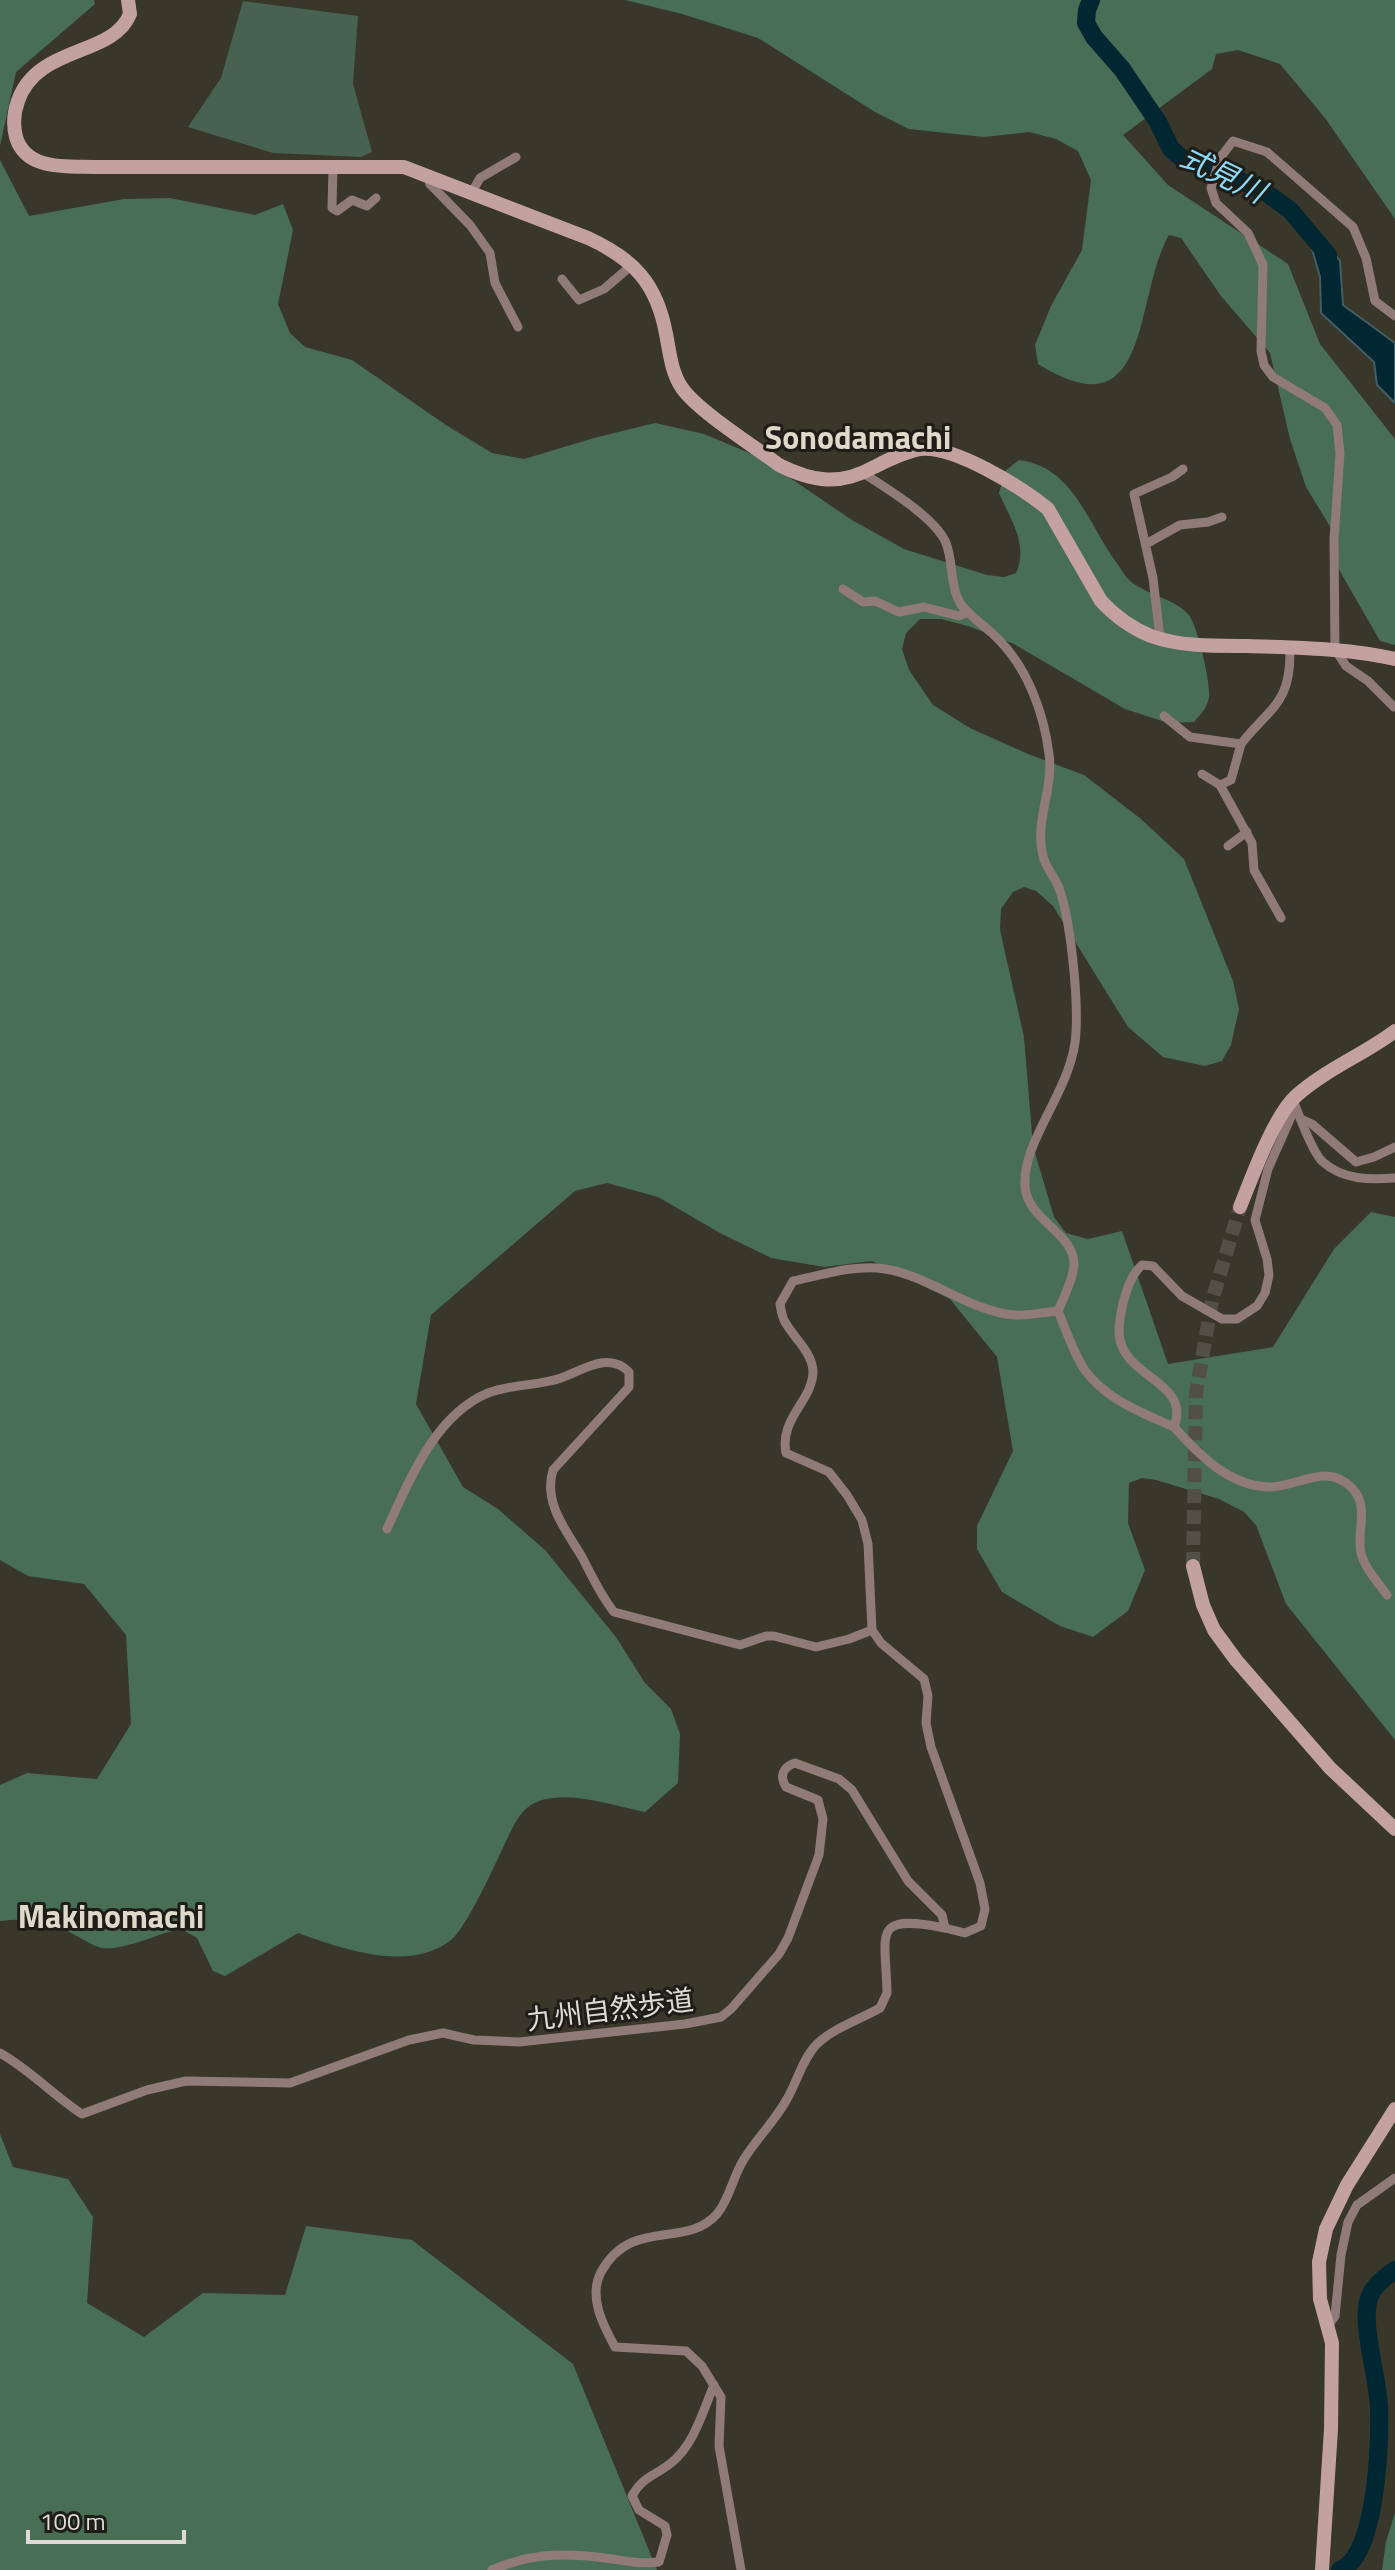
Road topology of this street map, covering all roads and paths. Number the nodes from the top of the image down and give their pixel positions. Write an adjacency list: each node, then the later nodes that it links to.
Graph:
1 (128, 0): 3 (street)
2 (516, 157): 5 (street)
3 (333, 167): 4 (street); 6 (street)
4 (427, 175): 5 (street); 10 (street)
5 (472, 192): 7 (street)
6 (376, 198)
7 (632, 265): 8 (street); 12 (street)
8 (562, 279)
9 (1395, 316): 19 (street)
10 (518, 327)
11 (1183, 469): 14 (street)
12 (863, 473): 16 (street); 17 (street)
13 (1222, 517): 14 (street)
14 (1146, 544): 17 (street)
15 (843, 589): 16 (street)
16 (968, 612): 35 (street)
17 (1160, 638): 18 (street)
18 (1290, 648): 19 (street); 23 (street)
19 (1335, 649): 20 (street); 21 (street)
20 (1395, 659)
21 (1394, 707)
22 (1164, 716): 23 (street)
23 (1241, 744): 25 (street)
24 (1202, 774): 25 (street)
25 (1220, 785): 26 (street)
26 (1247, 832): 27 (street); 28 (street)
27 (1228, 846)
28 (1281, 918)
29 (1395, 1031): 30 (street)
30 (1294, 1103): 31 (street); 34 (street); 36 (street)
31 (1301, 1119): 32 (street); 33 (street)
32 (1395, 1147)
33 (1395, 1178)
34 (1240, 1207)
35 (1058, 1311): 36 (street); 40 (street)
36 (1174, 1427): 39 (street)
37 (387, 1529): 40 (street)
38 (1193, 1566): 41 (street)
39 (1387, 1595)
40 (872, 1630): 42 (street)
41 (1395, 1829)
42 (945, 1928): 43 (street, 九州自然歩道); 47 (street)
43 (0, 2053)
44 (1395, 2109): 46 (street)
45 (1395, 2178): 46 (street)
46 (1327, 2327): 48 (street)
47 (714, 2385): 49 (street); 50 (street)
48 (1322, 2566)
49 (492, 2570)
50 (741, 2570)

